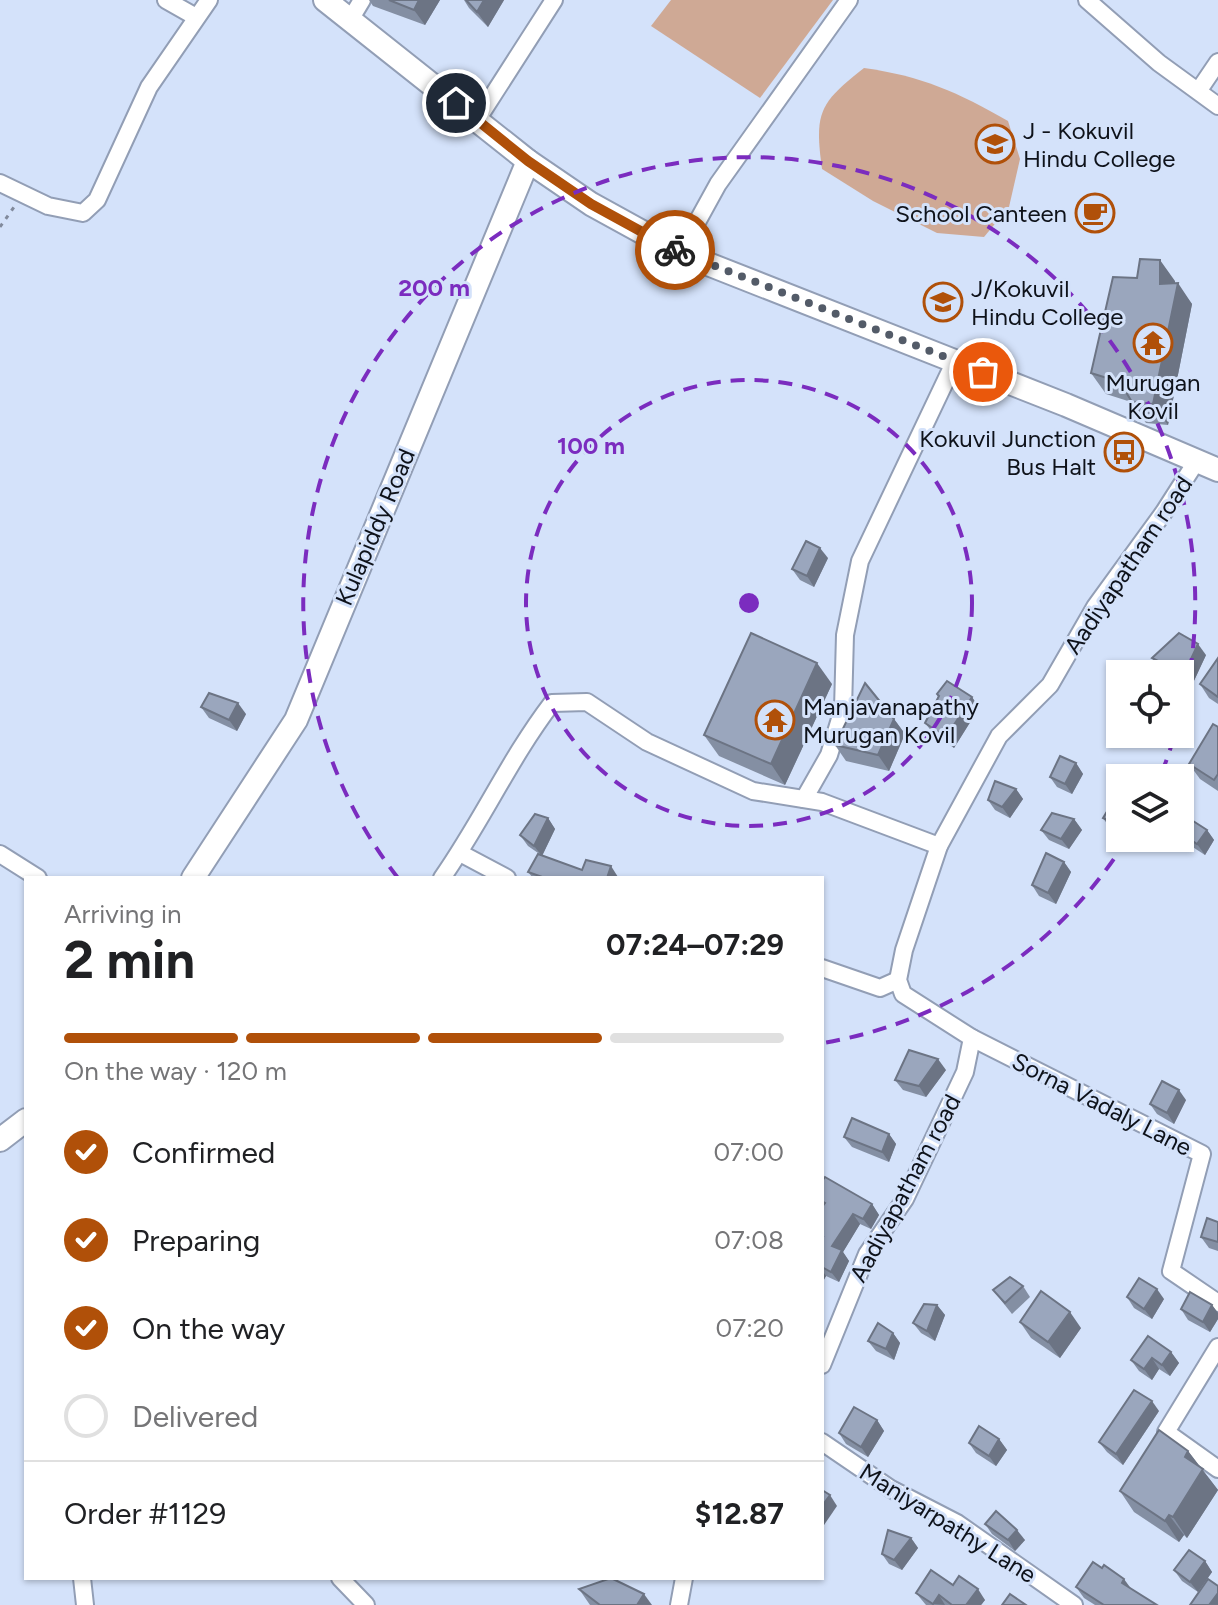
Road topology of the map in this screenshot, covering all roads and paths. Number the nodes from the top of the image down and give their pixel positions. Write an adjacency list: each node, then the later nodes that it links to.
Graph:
1 (166, 0): 8 (street)
2 (209, 0): 8 (street)
3 (325, 0): 9 (main road)
4 (362, 0): 9 (street)
5 (554, 0): 13 (street)
6 (849, 0): 18 (street)
7 (1087, 0): 11 (street)
8 (196, 17): 16 (street)
9 (350, 20): 13 (main road)
10 (1218, 62): 11 (street)
11 (1199, 90): 12 (street)
12 (1218, 106)
13 (477, 120): 14 (main road)
14 (528, 161): 18 (main road); 27 (main road, Kulapiddy Road)
15 (0, 183): 16 (street)
16 (23, 194): 17 (path)
17 (0, 227)
18 (680, 253): 19 (main road)
19 (955, 361): 20 (main road); 22 (street)
20 (1196, 462): 21 (main road); 23 (street, Aadiyapatham road)
21 (1218, 470)
22 (804, 799): 23 (street); 24 (street)
23 (939, 846): 31 (street, Aadiyapatham road)
24 (460, 853): 28 (street); 29 (street)
25 (0, 854): 26 (street)
26 (35, 876)
27 (194, 876)
28 (443, 876)
29 (503, 876)
30 (824, 969): 31 (street)
31 (898, 980): 32 (street)
32 (972, 1038): 35 (street, Sorna Vadaly Lane); 37 (street, Aadiyapatham road)
33 (24, 1122): 34 (main road)
34 (0, 1140)
35 (1218, 1303)
36 (1218, 1347): 39 (street)
37 (824, 1360)
38 (824, 1443): 46 (street, Maniyarpathy Lane)
39 (1218, 1469)
40 (82, 1580): 44 (street)
41 (342, 1580): 45 (street)
42 (684, 1580): 43 (street)
43 (680, 1604)
44 (85, 1605)
45 (366, 1605)
46 (1074, 1605)

